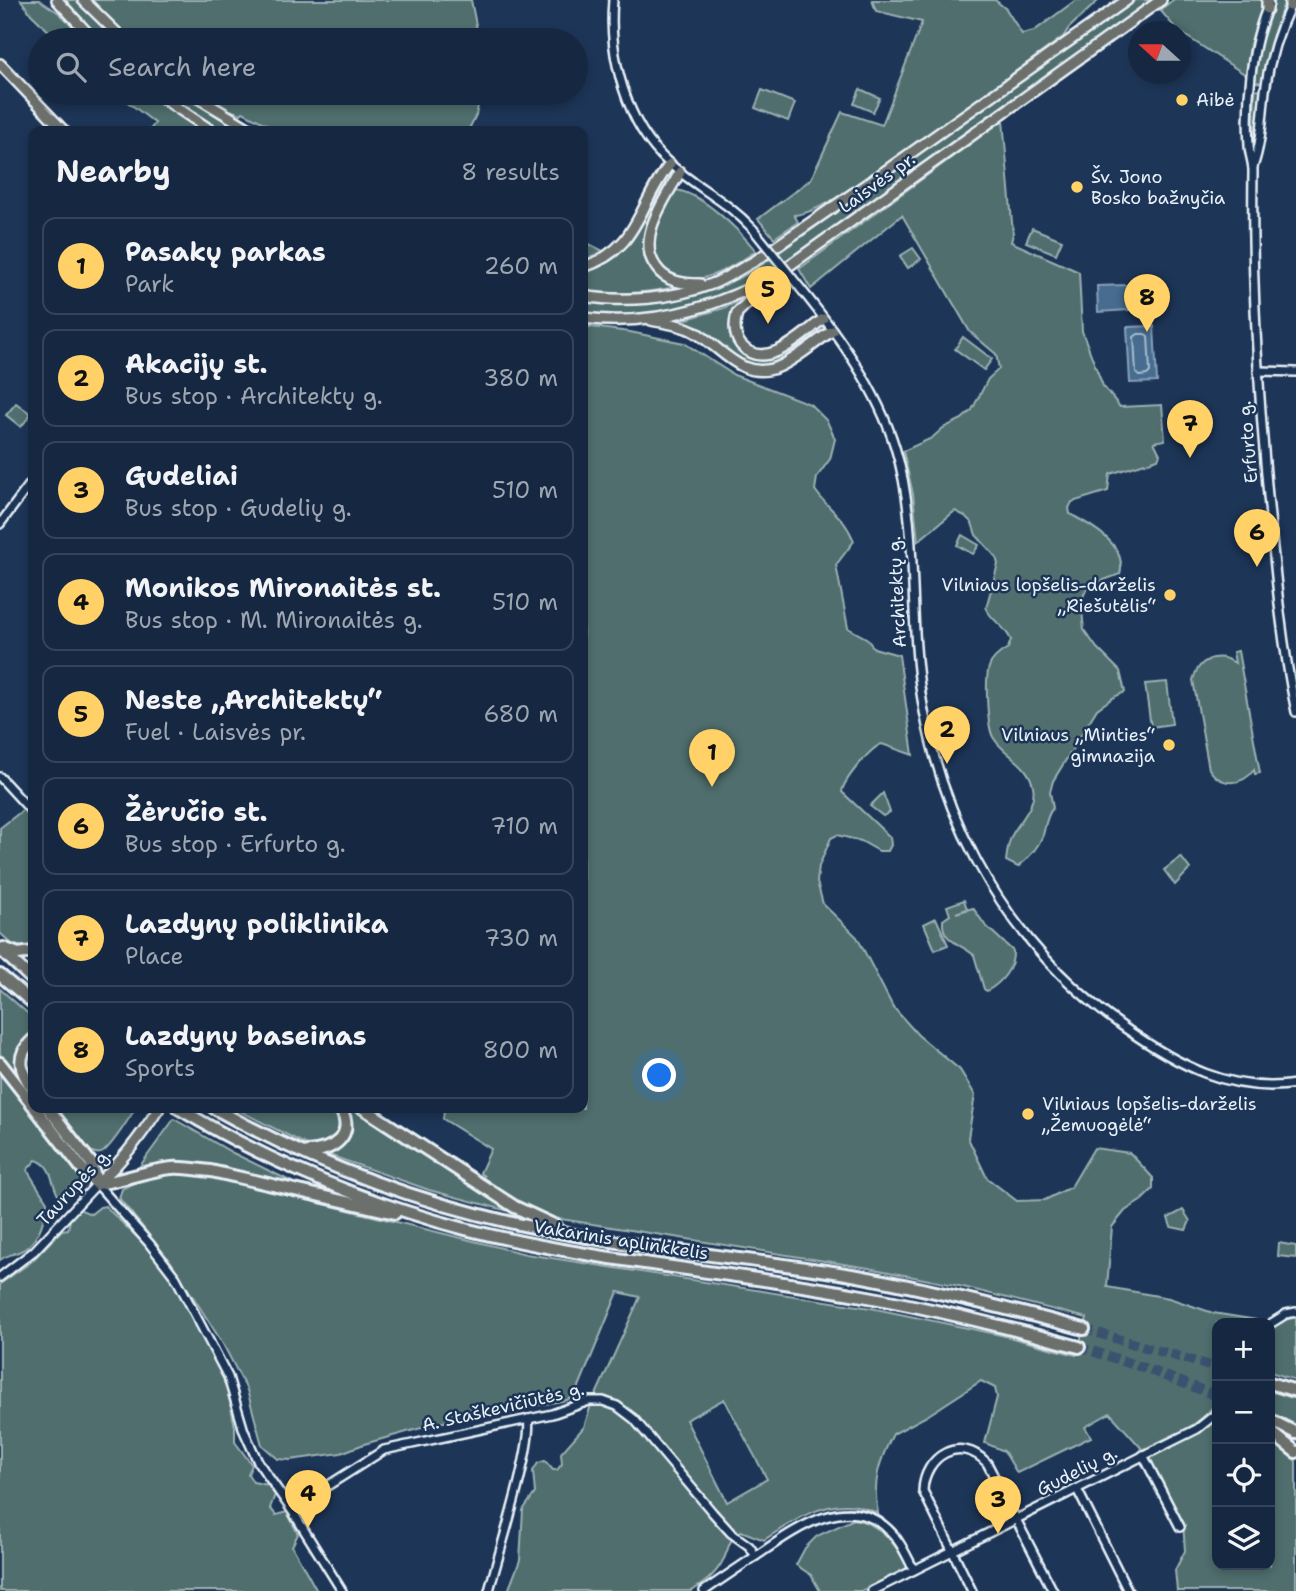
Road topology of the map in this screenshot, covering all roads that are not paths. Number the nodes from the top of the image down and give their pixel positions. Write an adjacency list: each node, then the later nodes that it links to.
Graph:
1 (57, 0): 8 (main road)
2 (83, 0): 9 (main road)
3 (613, 0): 18 (street, Architektų g.)
4 (1127, 0): 23 (main road, Laisvės pr.)
5 (1161, 0): 22 (main road, Laisvės pr.)
6 (1291, 2): 19 (street, Erfurto g.)
7 (1268, 3): 19 (street, Erfurto g.)
8 (83, 28)
9 (112, 28)
10 (0, 64): 11 (main road)
11 (28, 93)
12 (39, 105): 15 (main road)
13 (173, 105): 16 (main road)
14 (210, 105): 17 (main road)
15 (59, 126)
16 (204, 126)
17 (246, 126)
18 (670, 164): 20 (street, Architektų g.); 21 (main road)
19 (1253, 167): 29 (street, Erfurto g.)
20 (680, 172): 23 (main road); 27 (street, Architektų g., bridge)
21 (588, 265)
22 (776, 275): 26 (main road, Laisvės pr.); 27 (main road)
23 (712, 283): 24 (main road, Laisvės pr.)
24 (588, 296)
25 (588, 318): 26 (main road, Laisvės pr.)
26 (646, 319): 28 (main road)
27 (823, 319): 28 (street, Architektų g.)
28 (832, 331): 44 (street, Architektų g.)
29 (1258, 371): 30 (street); 33 (street, Erfurto g.)
30 (1296, 372)
31 (28, 487): 32 (street)
32 (0, 524)
33 (1296, 712)
34 (0, 777): 35 (street)
35 (28, 808)
36 (0, 948): 37 (highway); 39 (highway)
37 (28, 953)
38 (0, 975): 40 (highway)
39 (28, 975)
40 (28, 999)
41 (28, 1046): 43 (highway)
42 (0, 1063): 45 (highway)
43 (28, 1082)
44 (1296, 1084)
45 (28, 1099)
46 (39, 1113): 54 (highway)
47 (52, 1113): 54 (highway)
48 (156, 1113): 54 (main road, Taurupės g.)
49 (186, 1113): 55 (highway, Vakarinis aplinkkelis)
50 (224, 1113): 53 (highway, Vakarinis aplinkkelis)
51 (342, 1113): 53 (highway)
52 (371, 1113): 56 (highway)
53 (302, 1152): 56 (highway, Vakarinis aplinkkelis)
54 (97, 1184): 55 (highway); 57 (street, Taurupės g.); 72 (street)
55 (424, 1217): 61 (highway, Vakarinis aplinkkelis)
56 (578, 1235): 60 (highway, Vakarinis aplinkkelis)
57 (0, 1277)
58 (1296, 1312): 59 (street)
59 (1275, 1321)
60 (1084, 1329)
61 (1079, 1347)
62 (1275, 1385): 63 (highway)
63 (1296, 1391)
64 (1212, 1417): 70 (street, Gudelių g.)
65 (528, 1419): 72 (street, A. Staškevičiūtės g.); 76 (street, A. Staškevičiūtės g.); 80 (street)
66 (1275, 1422): 67 (highway)
67 (1296, 1433)
68 (1275, 1435): 69 (highway)
69 (1296, 1452)
70 (1143, 1455): 71 (street, Gudelių g.); 74 (street)
71 (1077, 1489): 73 (street, Gudelių g.); 85 (street)
72 (291, 1509): 79 (street)
73 (1016, 1518): 75 (street, Gudelių g.); 75 (street); 84 (street)
74 (1180, 1527)
75 (953, 1550): 77 (street, Gudelių g.); 83 (street)
76 (756, 1556): 77 (street); 81 (street)
77 (914, 1570): 78 (street, Gudelių g.)
78 (888, 1589): 82 (street, Gudelių g.)
79 (342, 1591)
80 (489, 1591)
81 (704, 1591)
82 (872, 1591)
83 (972, 1591)
84 (1053, 1591)
85 (1128, 1591)

